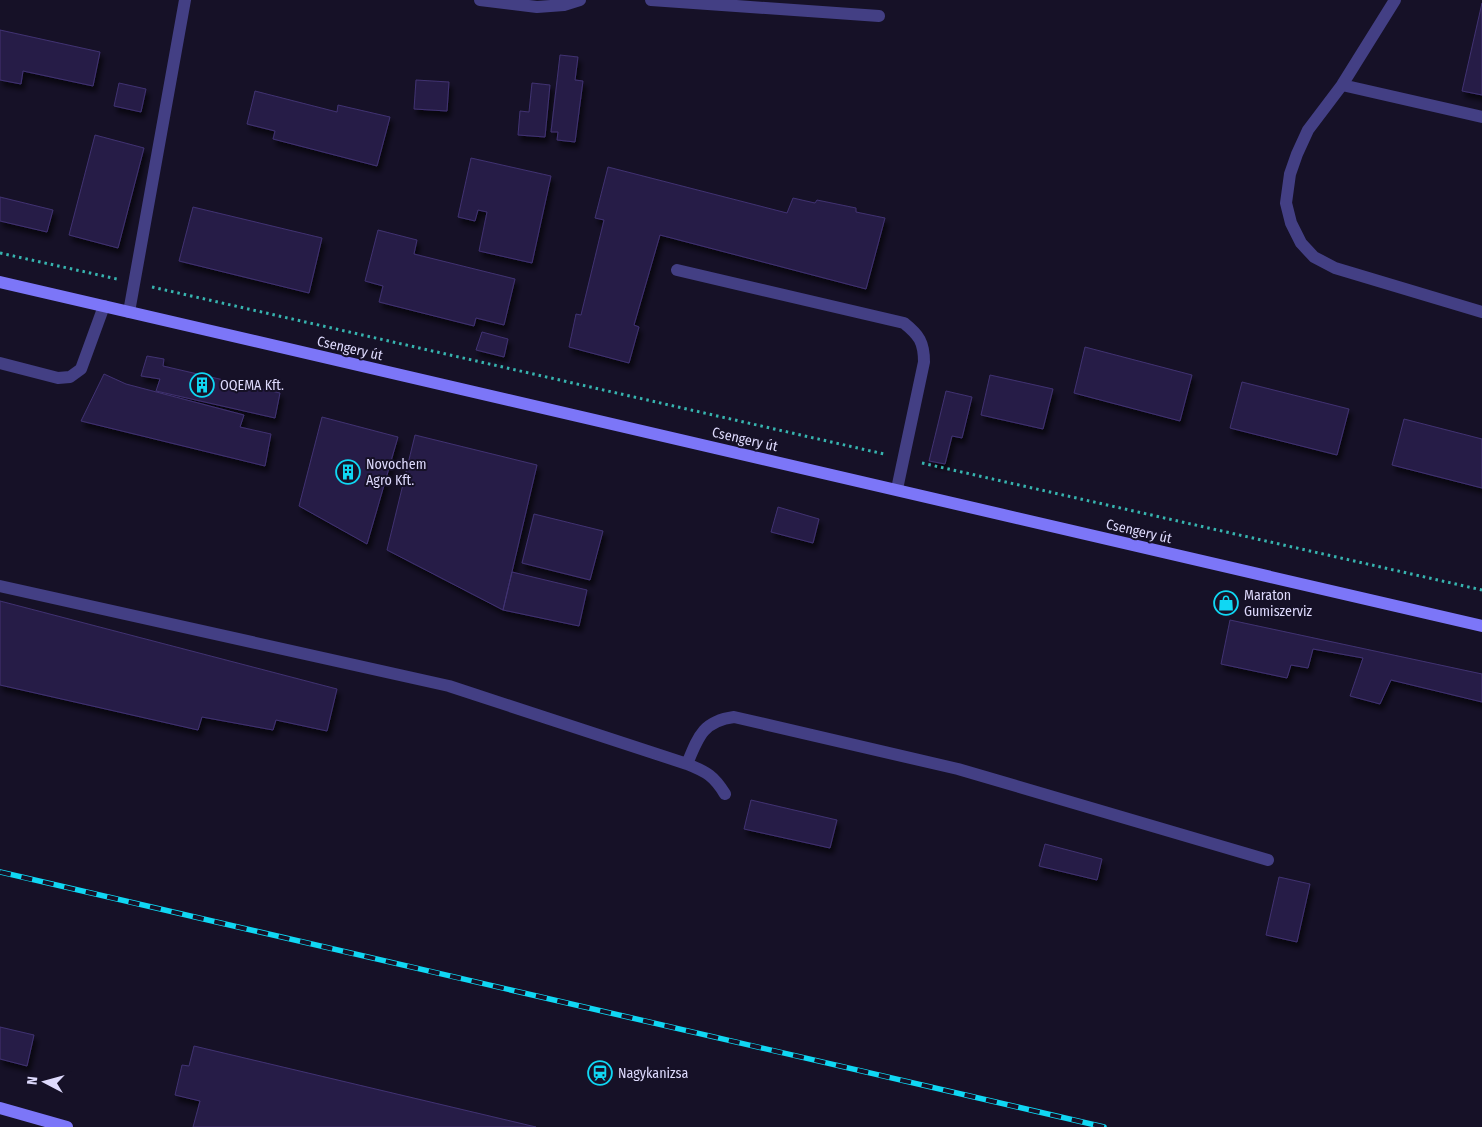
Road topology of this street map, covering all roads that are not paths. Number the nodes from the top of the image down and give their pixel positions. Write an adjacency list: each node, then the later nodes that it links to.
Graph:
1 (185, 0): 12 (lane)
2 (480, 0): 3 (lane)
3 (580, 0)
4 (651, 0): 6 (lane)
5 (1395, 0): 7 (lane)
6 (879, 16)
7 (1342, 85): 8 (lane); 13 (lane)
8 (1482, 117)
9 (676, 270): 15 (lane)
10 (0, 282): 11 (main road, Csengery út)
11 (104, 306): 12 (main road, Csengery út); 14 (lane)
12 (128, 312): 15 (main road, Csengery út)
13 (1482, 312)
14 (0, 363)
15 (897, 489): 17 (main road, Csengery út)
16 (0, 586): 18 (lane)
17 (1482, 626)
18 (687, 764): 19 (lane); 20 (lane)
19 (725, 794)
20 (1268, 860)
21 (0, 1108): 22 (main road)
22 (67, 1127)

